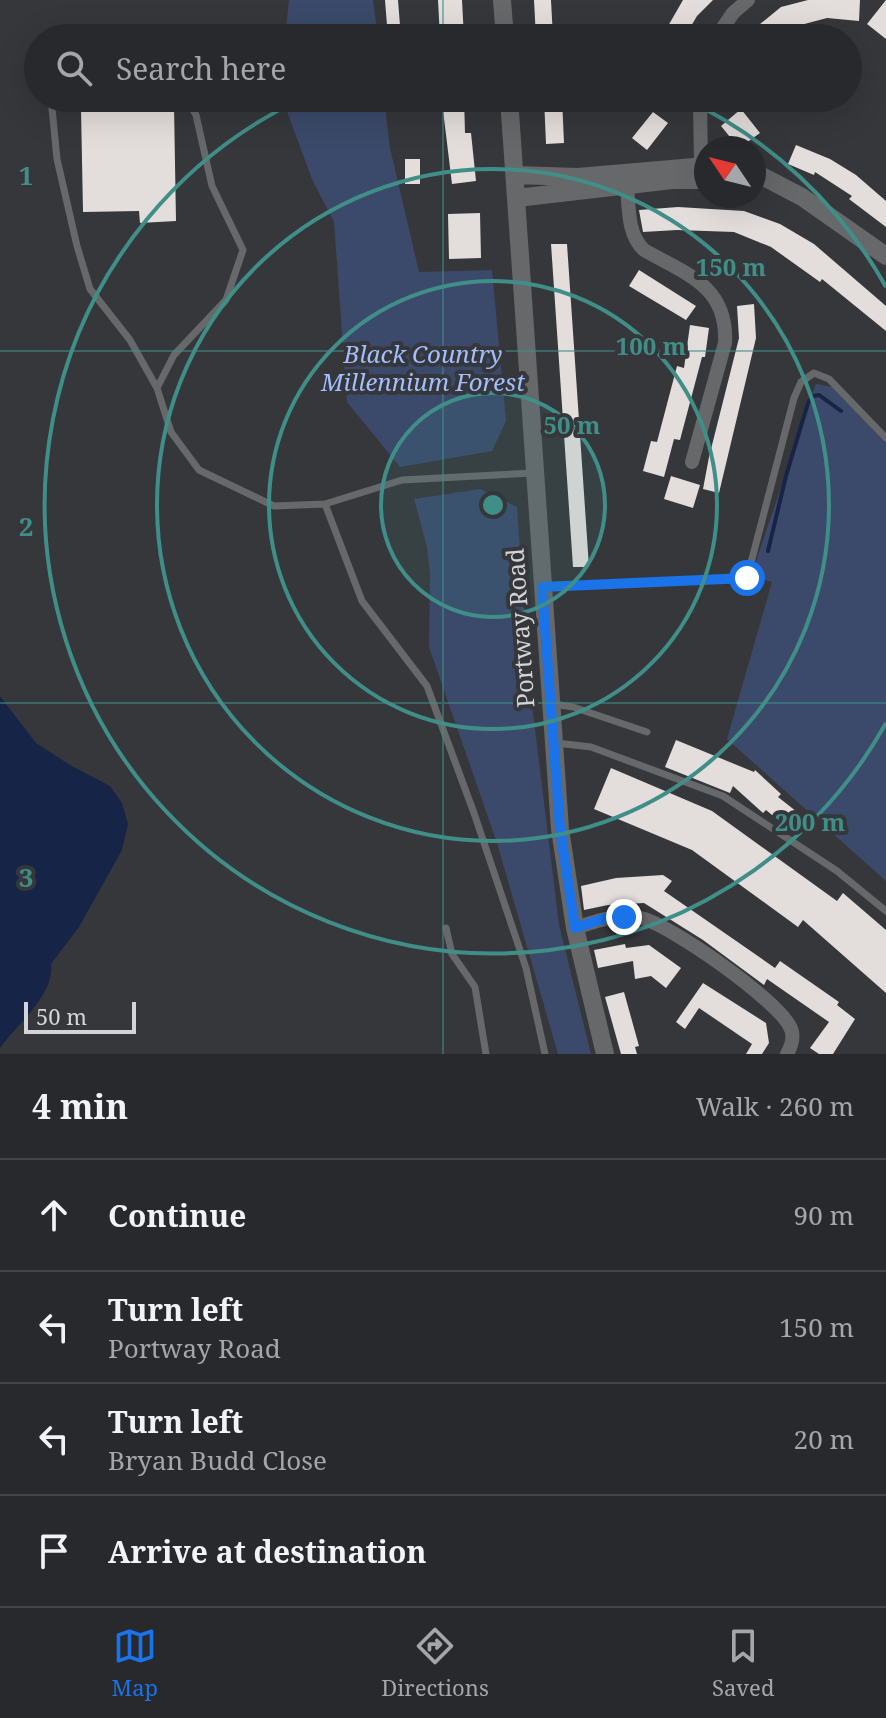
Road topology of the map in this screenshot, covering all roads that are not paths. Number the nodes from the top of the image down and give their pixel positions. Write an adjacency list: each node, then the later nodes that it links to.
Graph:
1 (502, 0): 3 (street)
2 (748, 0): 4 (street)
3 (504, 24)
4 (726, 24)
5 (52, 112): 18 (lane)
6 (194, 112): 18 (lane)
7 (510, 112): 11 (street, Portway Road)
8 (701, 112): 9 (street)
9 (702, 136)
10 (694, 174): 12 (street)
11 (515, 175): 12 (street); 14 (street, Portway Road)
12 (626, 179): 14 (street); 20 (street)
13 (766, 182): 15 (street)
14 (517, 198): 21 (street, Portway Road)
15 (863, 242): 16 (street); 17 (street)
16 (886, 256)
17 (886, 266)
18 (157, 388): 22 (lane)
19 (886, 438): 23 (lane)
20 (692, 462)
21 (535, 473): 22 (lane); 23 (street, Portway Road)
22 (325, 504): 31 (lane)
23 (542, 587): 24 (street, Portway Road)
24 (551, 703): 25 (lane); 26 (street, Portway Road)
25 (647, 732)
26 (554, 742): 27 (lane); 29 (street, Portway Road)
27 (886, 911)
28 (446, 928): 30 (lane)
29 (575, 928): 32 (street, Portway Road); 33 (street)
30 (486, 1054)
31 (545, 1054)
32 (605, 1054)
33 (787, 1054)

